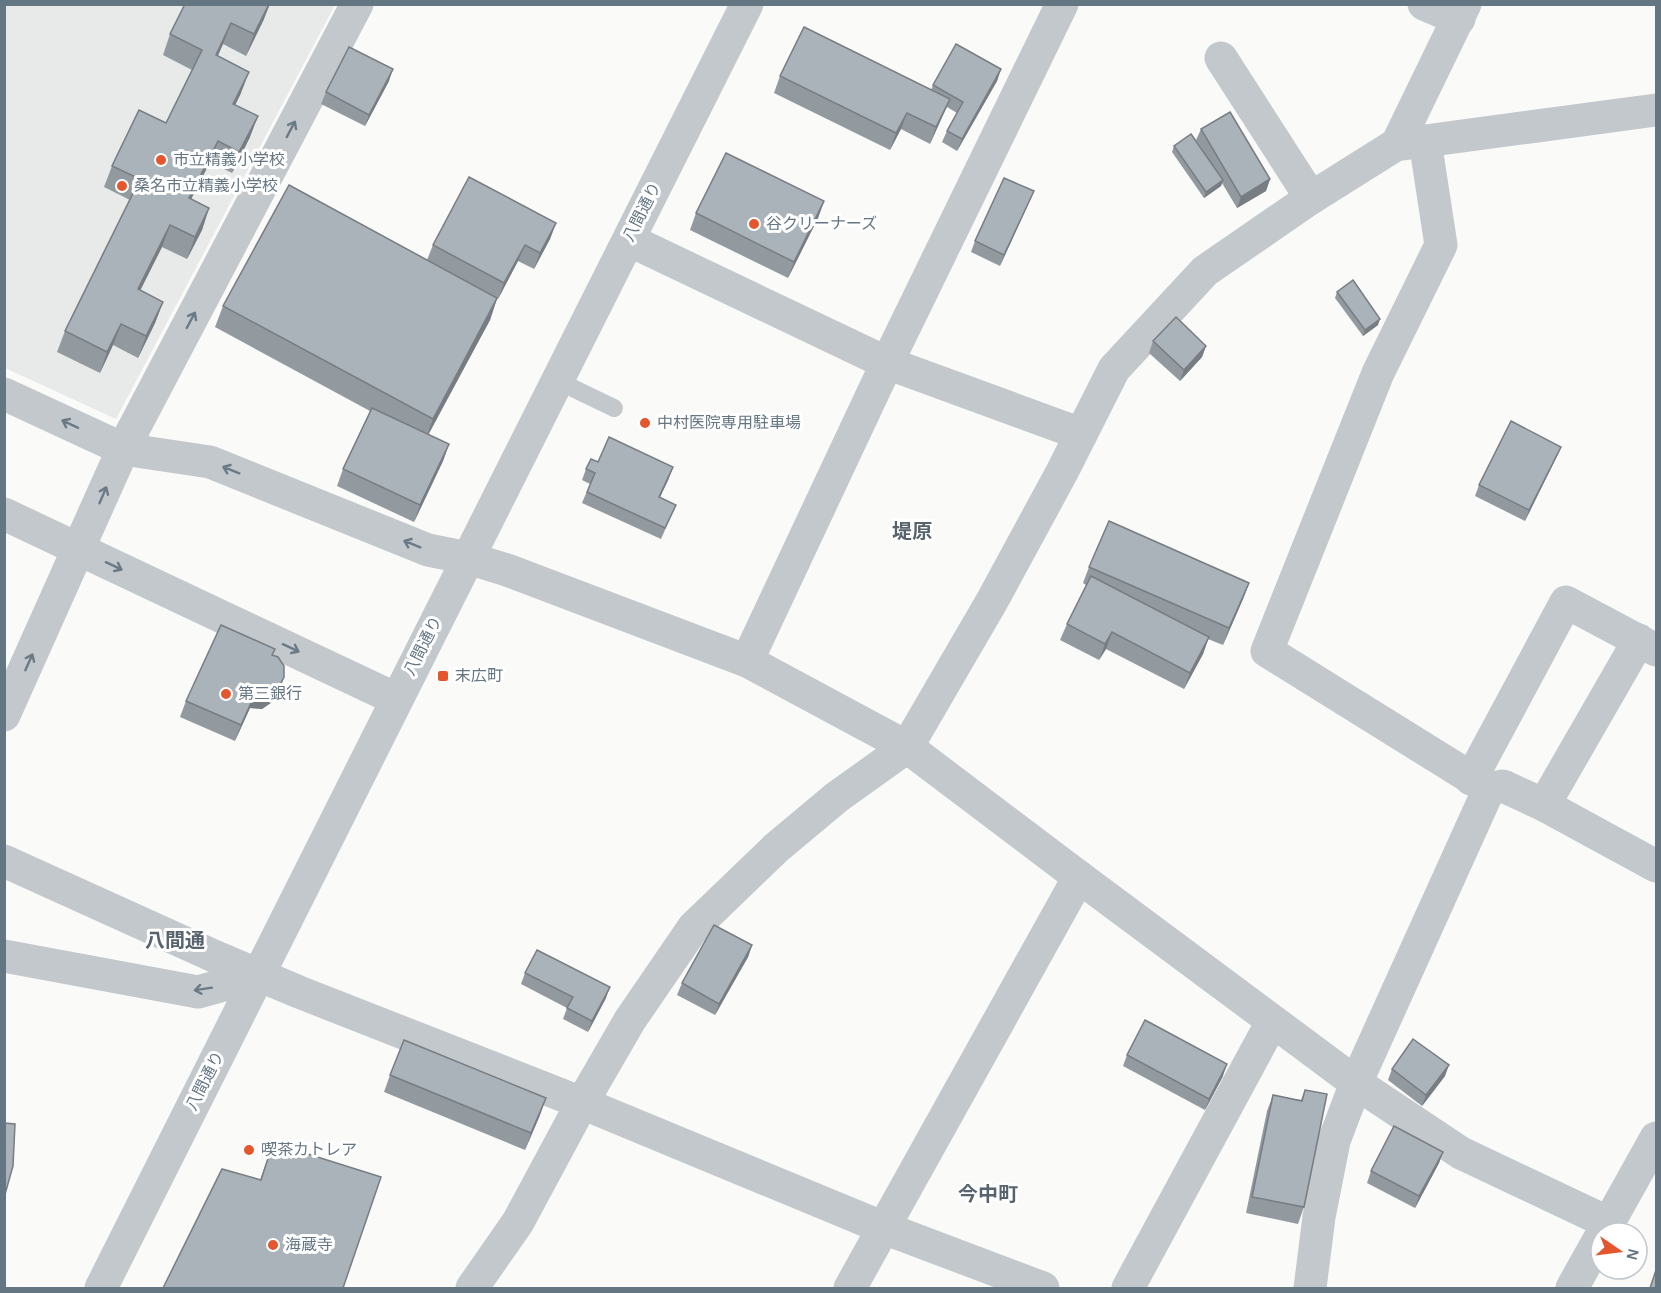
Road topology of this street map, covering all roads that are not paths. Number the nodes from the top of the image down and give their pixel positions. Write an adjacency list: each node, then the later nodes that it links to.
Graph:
1 (357, 4): 16 (street, one-way to 1)
2 (747, 4): 10 (street, 八間通り)
3 (1062, 4): 11 (street)
4 (1424, 4): 5 (street)
5 (1462, 12): 8 (street)
6 (1221, 58): 9 (street)
7 (1656, 110): 8 (street)
8 (1411, 143): 9 (street); 25 (street)
9 (1311, 198): 15 (street)
10 (629, 240): 11 (street); 12 (street, 八間通り)
11 (887, 363): 15 (street); 21 (street)
12 (558, 381): 14 (lane); 19 (street, 八間通り)
13 (4, 394): 16 (street, one-way to 13)
14 (614, 408)
15 (1081, 434): 24 (street)
16 (123, 449): 18 (street, one-way to 16); 19 (street, one-way to 16)
17 (4, 514): 18 (street)
18 (80, 548): 22 (street, one-way to 22); 23 (street, one-way to 18)
19 (468, 558): 21 (street); 22 (street, 八間通り)
20 (1648, 645): 25 (street); 26 (street)
21 (747, 661): 24 (street)
22 (396, 699): 31 (street, 八間通り)
23 (4, 715)
24 (907, 747): 29 (street); 34 (street)
25 (1480, 784): 26 (street); 33 (street)
26 (1544, 805): 28 (street)
27 (4, 861): 31 (street)
28 (1656, 866)
29 (1079, 878): 32 (street); 38 (street)
30 (4, 956): 31 (street, one-way to 30)
31 (260, 975): 34 (street); 40 (street, 八間通り)
32 (1272, 1022): 33 (street); 44 (street)
33 (1356, 1083): 37 (street); 45 (street)
34 (582, 1103): 38 (street); 41 (street)
35 (1656, 1138): 36 (street)
36 (1610, 1221)
37 (1589, 1223)
38 (884, 1227): 42 (street); 43 (street)
39 (1589, 1258): 46 (street)
40 (101, 1288)
41 (472, 1288)
42 (850, 1288)
43 (1043, 1288)
44 (1128, 1288)
45 (1310, 1288)
46 (1572, 1288)

